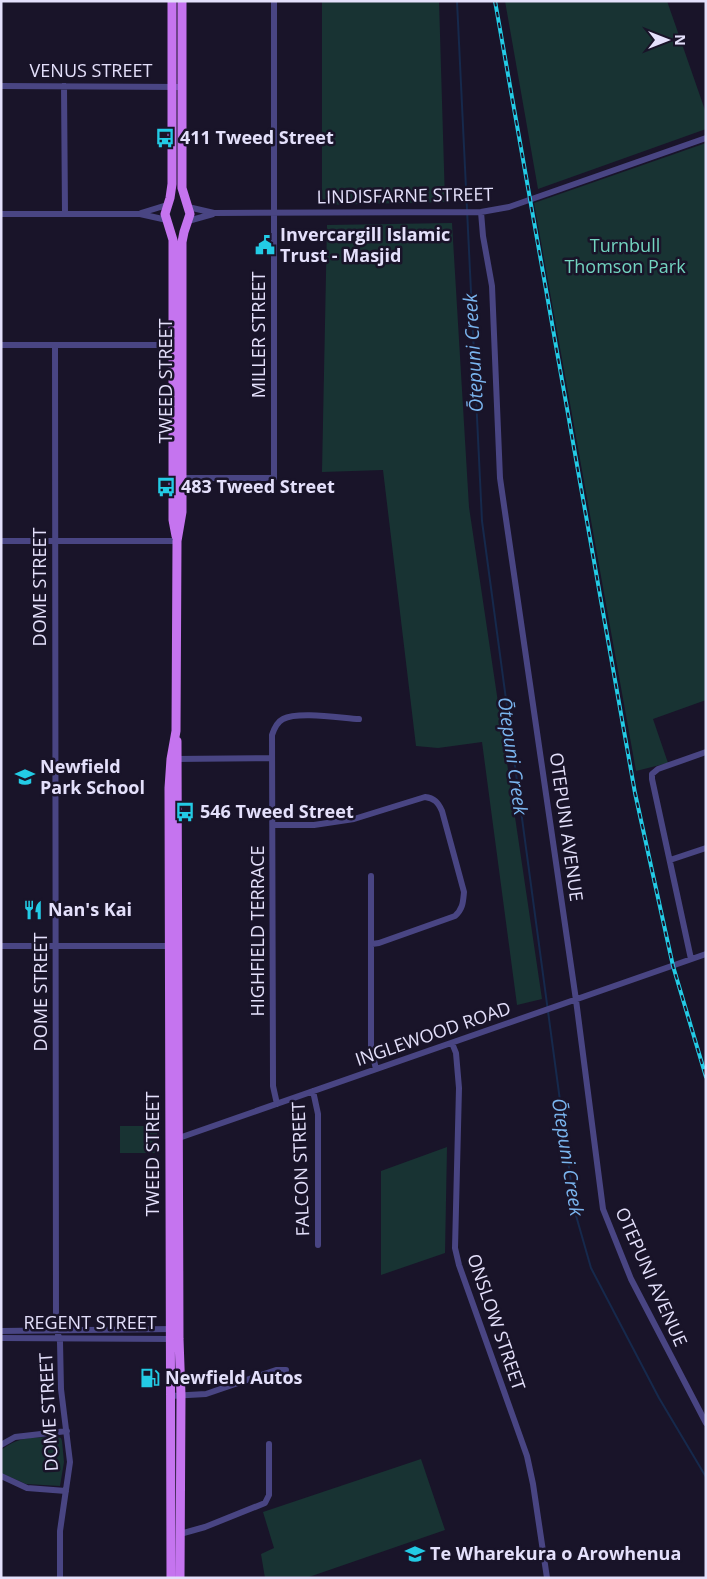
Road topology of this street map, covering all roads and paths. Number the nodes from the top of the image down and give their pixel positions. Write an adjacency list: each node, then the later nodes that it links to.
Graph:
1 (172, 1): 6 (main road)
2 (182, 1): 6 (main road)
3 (274, 1): 12 (street, MILLER STREET)
4 (1, 86): 5 (street, VENUS STREET)
5 (64, 86): 6 (street, VENUS STREET); 14 (street)
6 (177, 87): 8 (main road); 9 (main road)
7 (706, 138): 10 (street, LINDISFARNE STREET)
8 (168, 205): 9 (main road); 15 (street); 16 (main road)
9 (188, 206): 11 (street, LINDISFARNE STREET); 17 (main road)
10 (481, 212): 12 (street, LINDISFARNE STREET); 39 (street, OTEPUNI AVENUE)
11 (214, 213): 12 (street, LINDISFARNE STREET); 17 (street, LINDISFARNE STREET)
12 (274, 213): 21 (street, MILLER STREET)
13 (1, 214): 14 (street)
14 (64, 214): 15 (street)
15 (137, 214): 16 (street)
16 (167, 221): 17 (main road); 20 (main road, TWEED STREET)
17 (188, 221): 20 (main road, TWEED STREET)
18 (1, 345): 19 (street)
19 (55, 345): 20 (street); 23 (street, DOME STREET)
20 (177, 345): 21 (main road, TWEED STREET)
21 (178, 478): 24 (main road, TWEED STREET)
22 (1, 541): 23 (street)
23 (56, 541): 24 (street); 35 (street, DOME STREET)
24 (177, 541): 28 (main road, TWEED STREET)
25 (359, 719): 27 (street, HIGHFIELD TERRACE)
26 (706, 752): 31 (street)
27 (272, 758): 28 (street); 29 (street, HIGHFIELD TERRACE)
28 (174, 759): 36 (main road, TWEED STREET)
29 (273, 825): 33 (street); 43 (street, HIGHFIELD TERRACE)
30 (706, 848): 31 (street)
31 (670, 860): 38 (street)
32 (371, 876): 33 (street)
33 (372, 944): 41 (street)
34 (1, 946): 35 (street)
35 (56, 946): 36 (street); 47 (street, DOME STREET)
36 (174, 946): 44 (main road, TWEED STREET)
37 (706, 954): 38 (street, INGLEWOOD ROAD)
38 (691, 959): 39 (street, INGLEWOOD ROAD)
39 (576, 1000): 40 (street, INGLEWOOD ROAD); 53 (street, OTEPUNI AVENUE)
40 (452, 1043): 41 (street, INGLEWOOD ROAD); 63 (street, ONSLOW STREET)
41 (376, 1070): 42 (street, INGLEWOOD ROAD)
42 (313, 1091): 43 (street, INGLEWOOD ROAD); 45 (street, FALCON STREET)
43 (277, 1104): 44 (street, INGLEWOOD ROAD)
44 (174, 1140): 48 (main road, TWEED STREET)
45 (318, 1245)
46 (1, 1331): 47 (street, REGENT STREET)
47 (58, 1334): 48 (street, REGENT STREET); 49 (street, REGENT STREET); 54 (street, DOME STREET)
48 (175, 1334): 51 (main road, TWEED STREET); 52 (main road, TWEED STREET)
49 (1, 1338)
50 (286, 1370): 51 (street)
51 (181, 1395): 52 (street); 59 (main road, TWEED STREET)
52 (170, 1396): 61 (main road, TWEED STREET)
53 (706, 1423)
54 (67, 1431): 56 (street); 58 (street, DOME STREET)
55 (269, 1444): 59 (street)
56 (1, 1445)
57 (1, 1476): 58 (street)
58 (66, 1491): 60 (street, DOME STREET)
59 (180, 1534): 62 (main road, TWEED STREET)
60 (60, 1578)
61 (171, 1578)
62 (180, 1578)
63 (547, 1578)

